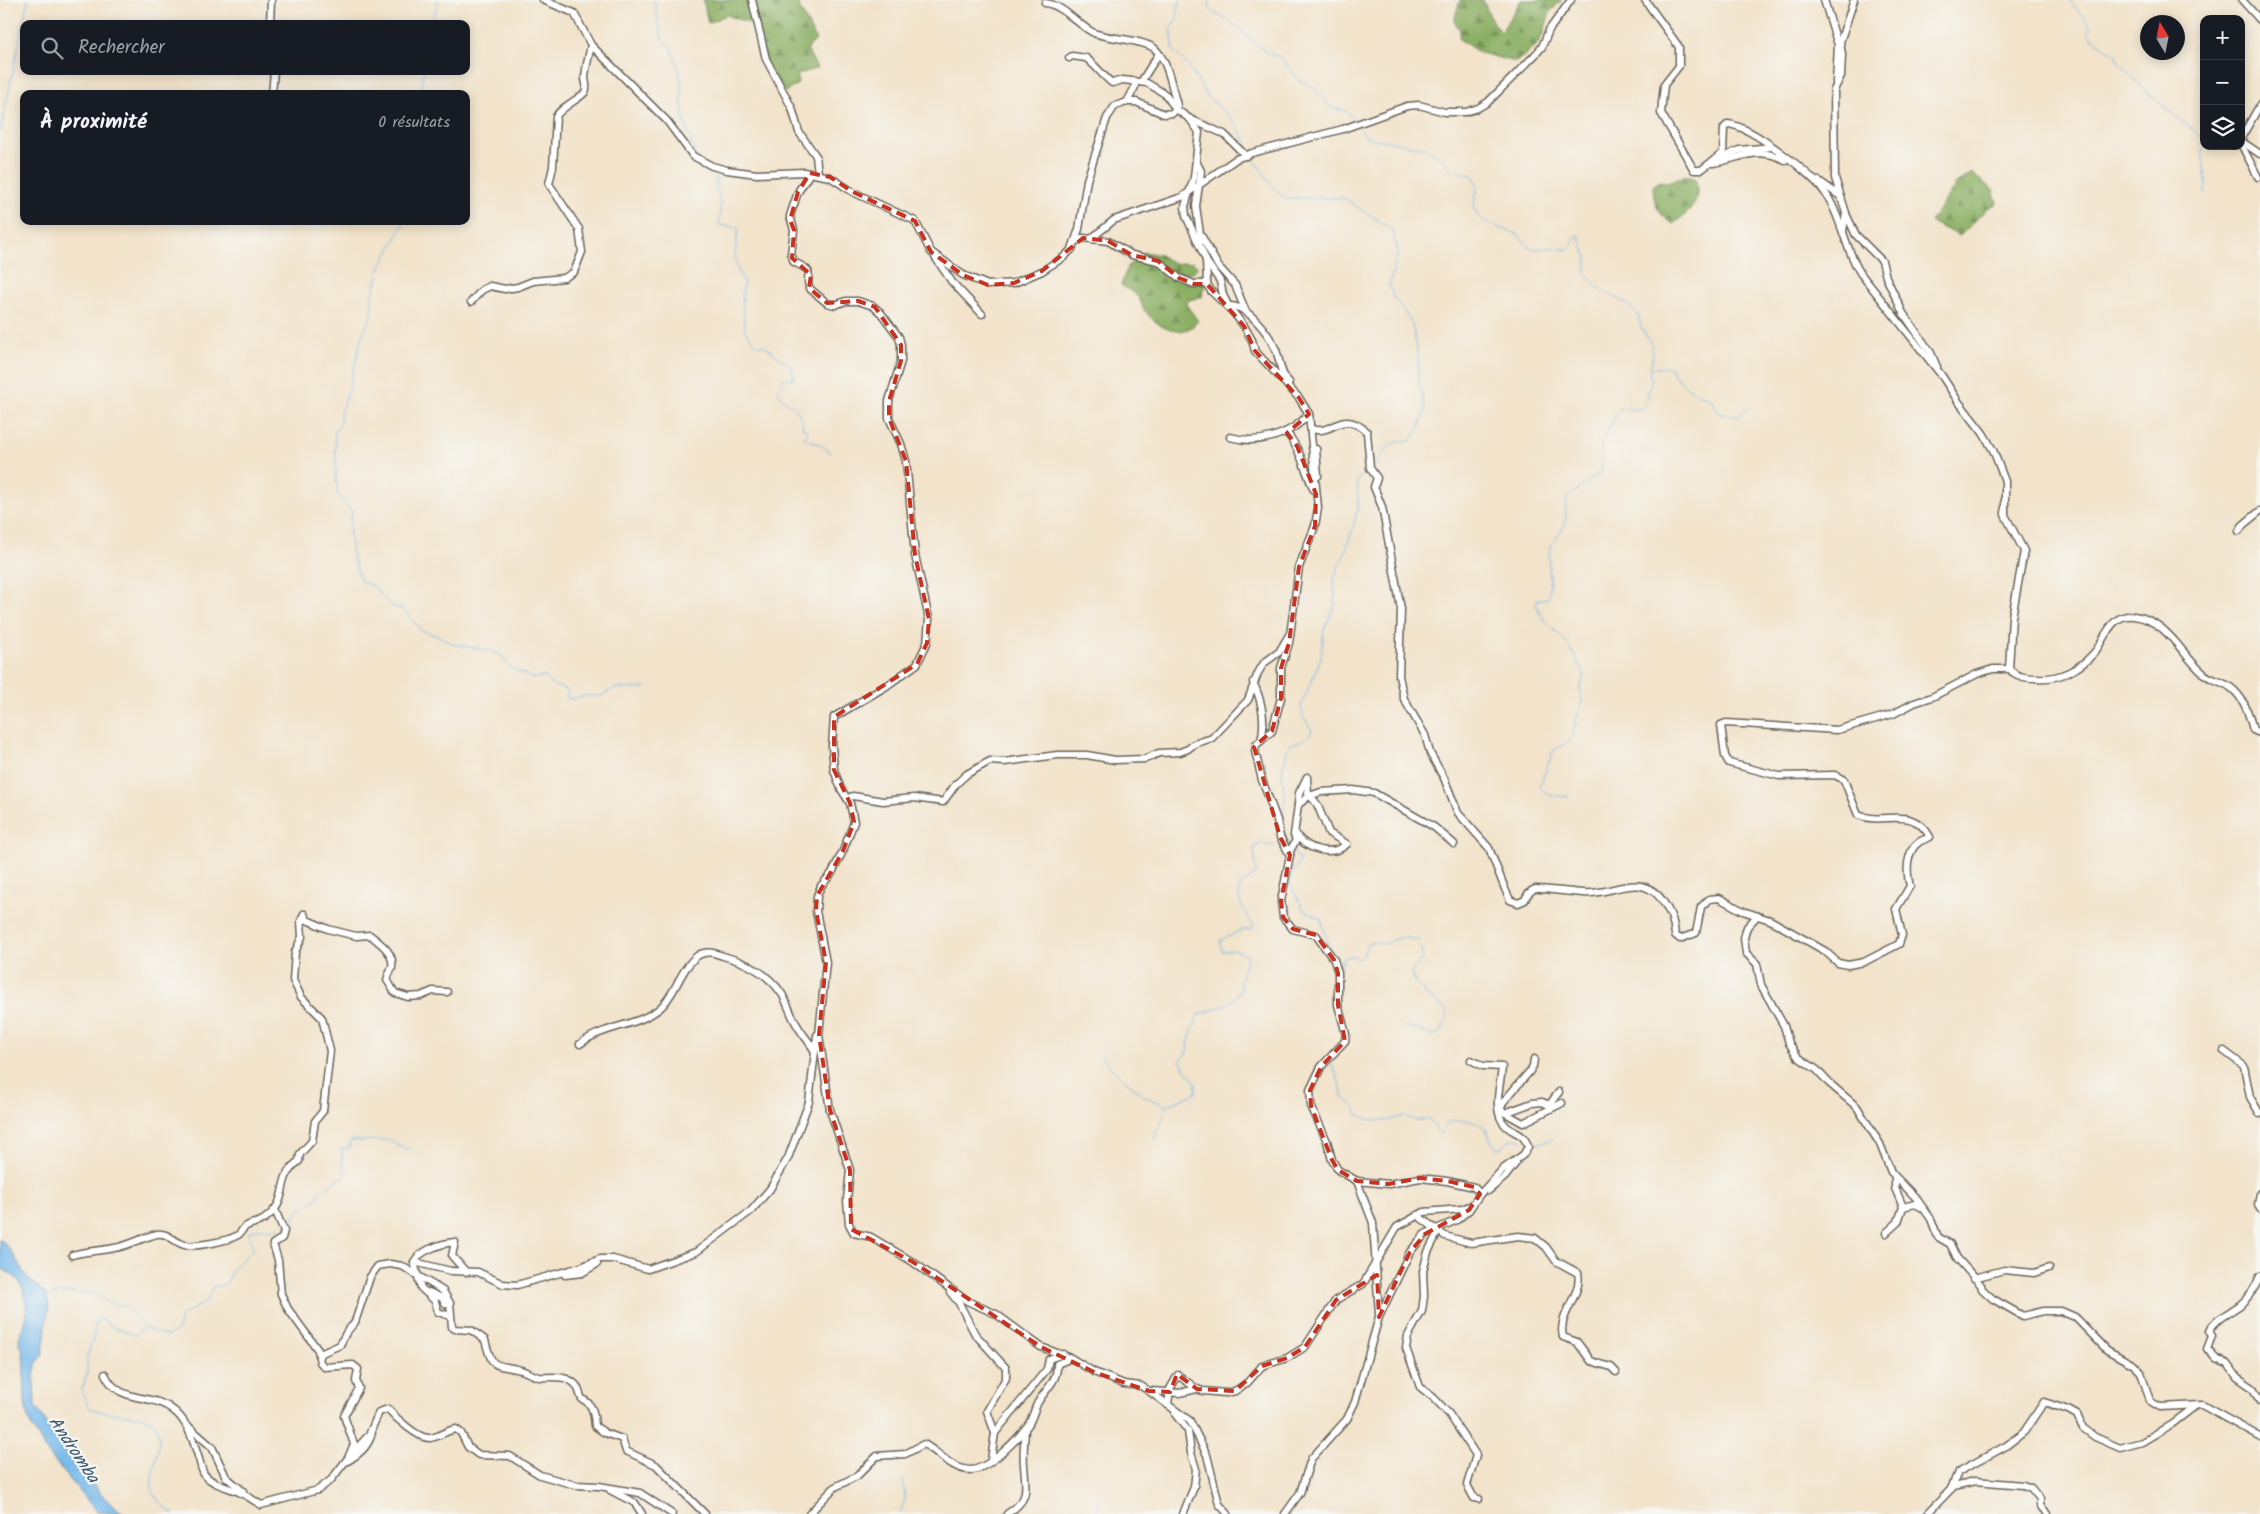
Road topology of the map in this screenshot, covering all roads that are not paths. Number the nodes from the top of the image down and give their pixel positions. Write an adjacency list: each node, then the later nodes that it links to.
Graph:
1 (271, 0): 10 (street)
2 (543, 0): 12 (street)
3 (752, 0): 34 (street)
4 (1571, 0): 28 (street)
5 (1645, 0): 30 (street)
6 (1824, 0): 17 (street)
7 (1854, 0): 17 (street)
8 (2242, 0): 11 (street)
9 (1045, 4): 13 (street)
10 (270, 20)
11 (2260, 20)
12 (591, 45): 33 (street); 48 (street)
13 (1158, 55): 16 (street); 21 (street)
14 (1069, 58): 16 (street)
15 (274, 75): 18 (street)
16 (1138, 81): 19 (street); 21 (street)
17 (1836, 84): 38 (street)
18 (272, 90)
19 (1127, 102): 21 (street); 43 (street)
20 (2260, 105): 23 (street)
21 (1176, 109): 22 (street)
22 (1190, 119): 28 (street); 29 (street)
23 (2245, 132)
24 (2245, 142): 27 (street)
25 (1774, 147): 30 (street); 30 (street); 31 (street)
26 (2245, 148): 35 (street)
27 (2260, 154)
28 (1249, 155): 36 (street)
29 (1196, 160): 36 (street); 37 (street)
30 (1714, 162): 31 (street)
31 (1793, 163): 32 (street)
32 (1804, 172): 38 (street); 40 (street)
33 (810, 173): 34 (street); 67 (street)
34 (818, 174): 45 (street)
35 (2258, 177)
36 (1198, 187): 37 (street); 41 (street)
37 (1190, 192): 42 (street); 44 (street)
38 (1840, 196): 39 (street)
39 (1846, 213): 40 (street); 52 (street)
40 (1842, 232): 52 (street)
41 (1202, 237): 44 (street); 51 (street)
42 (1092, 238): 43 (street); 47 (street)
43 (1076, 241): 45 (street)
44 (1201, 247): 46 (street)
45 (931, 252): 50 (street)
46 (1206, 260): 47 (street); 49 (street)
47 (1207, 284): 49 (street)
48 (471, 302)
49 (1231, 309): 51 (street); 53 (street)
50 (982, 314)
51 (1247, 314): 53 (street)
52 (1941, 374): 62 (street)
53 (1291, 390): 54 (street)
54 (1309, 414): 55 (street); 56 (street)
55 (1311, 427): 58 (street); 72 (street)
56 (1287, 433): 57 (street); 58 (street)
57 (1230, 437)
58 (1316, 492): 61 (street)
59 (2260, 511): 60 (street)
60 (2239, 531)
61 (1291, 630): 63 (street); 65 (street)
62 (2009, 669): 64 (street); 72 (street)
63 (1253, 682): 65 (street); 67 (street)
64 (2260, 733)
65 (1261, 741): 71 (street)
66 (1310, 796): 68 (street); 68 (street); 69 (street); 70 (street)
67 (848, 798): 74 (street)
68 (1298, 805): 69 (street)
69 (1294, 833): 71 (street)
70 (1454, 844)
71 (1290, 855): 85 (street)
72 (1757, 916): 84 (street)
73 (447, 992): 92 (street)
74 (819, 1026): 76 (street); 104 (street)
75 (580, 1044): 76 (street)
76 (814, 1050): 100 (street)
77 (2224, 1051): 83 (street)
78 (1534, 1059): 82 (street)
79 (1471, 1060): 82 (street)
80 (1559, 1092): 82 (street)
81 (1562, 1103): 82 (street)
82 (1502, 1112): 86 (street)
83 (2260, 1114)
84 (1895, 1177): 89 (street); 90 (street)
85 (1358, 1181): 86 (street); 98 (street)
86 (1481, 1193): 88 (street)
87 (2260, 1193): 91 (street)
88 (1474, 1204): 93 (street); 94 (street)
89 (1903, 1207): 90 (street); 95 (street)
90 (1923, 1209): 103 (street)
91 (2260, 1209)
92 (275, 1210): 96 (street); 109 (street)
93 (1417, 1216): 94 (street); 98 (street)
94 (1438, 1229): 107 (street); 111 (street); 130 (street)
95 (1886, 1233)
96 (72, 1255)
97 (414, 1262): 100 (street); 100 (street); 101 (street)
98 (1376, 1262): 107 (street); 113 (street)
99 (2049, 1268): 103 (street)
100 (466, 1272)
101 (416, 1274): 105 (street); 106 (street); 109 (street)
102 (2260, 1276): 116 (street)
103 (1974, 1278): 117 (street)
104 (947, 1287): 108 (street); 122 (street)
105 (421, 1288): 106 (street); 106 (street)
106 (450, 1313): 133 (street)
107 (1379, 1317): 138 (street)
108 (1064, 1354): 110 (street); 122 (street)
109 (319, 1358): 124 (street)
110 (1071, 1358): 114 (street); 121 (street)
111 (1616, 1372)
112 (105, 1374): 119 (street)
113 (1197, 1389): 115 (street); 115 (street)
114 (1149, 1391): 115 (street); 118 (street)
115 (1170, 1392): 118 (street)
116 (2260, 1402)
117 (2195, 1406): 123 (street); 128 (street)
118 (1170, 1407): 136 (street); 137 (street)
119 (188, 1426): 129 (street); 129 (street)
120 (373, 1428): 124 (street); 126 (street); 127 (street)
121 (1025, 1429): 125 (street); 135 (street)
122 (995, 1433): 125 (street)
123 (2260, 1437)
124 (348, 1458): 126 (street)
125 (991, 1460): 134 (street)
126 (342, 1464): 129 (street)
127 (606, 1487): 131 (street); 132 (street)
128 (1950, 1489): 139 (street); 140 (street)
129 (248, 1497)
130 (1479, 1499)
131 (642, 1514)
132 (672, 1514)
133 (705, 1514)
134 (810, 1514)
135 (1007, 1514)
136 (1183, 1514)
137 (1228, 1514)
138 (1285, 1514)
139 (1927, 1514)
140 (2048, 1514)

